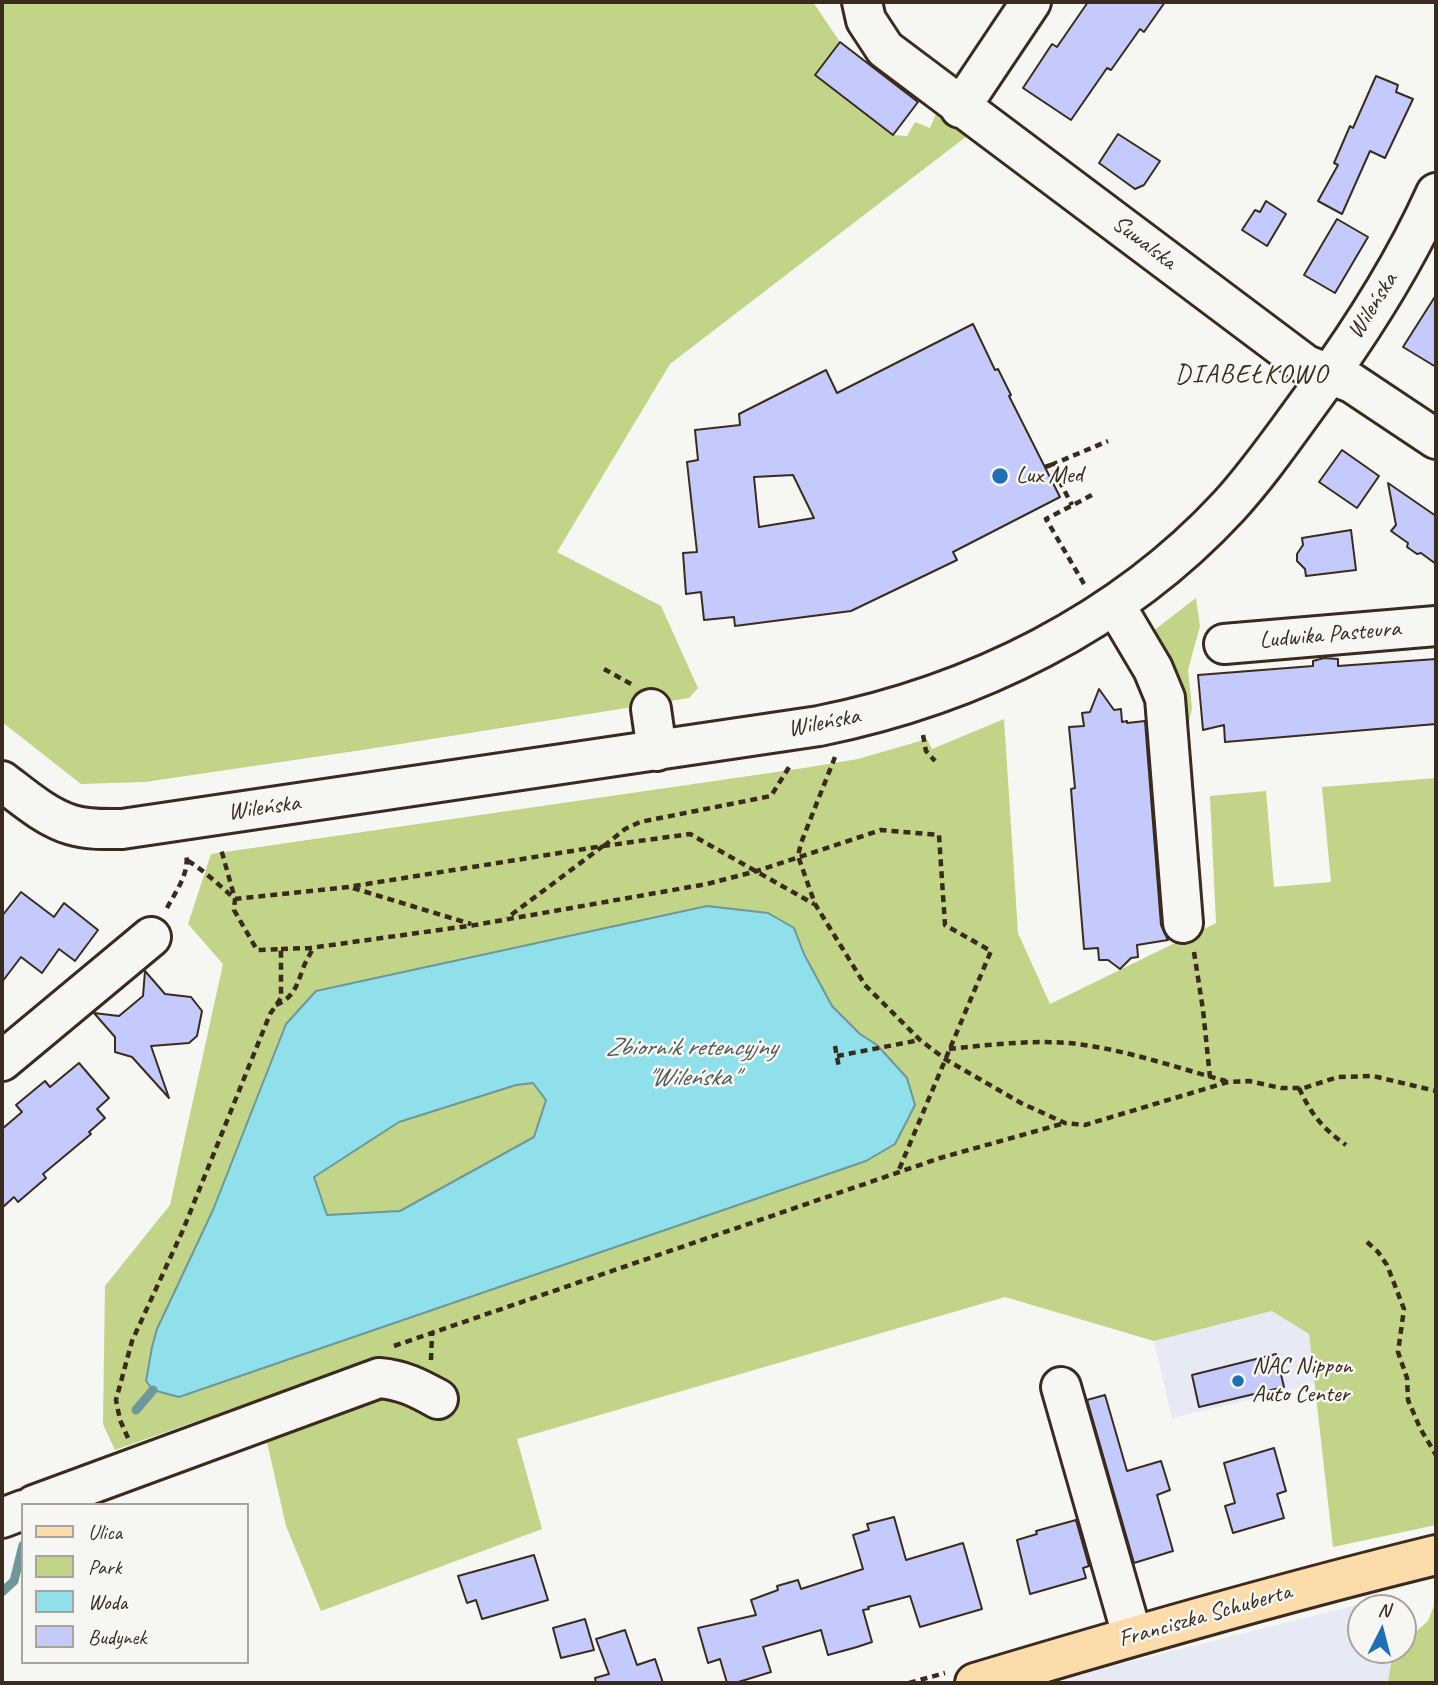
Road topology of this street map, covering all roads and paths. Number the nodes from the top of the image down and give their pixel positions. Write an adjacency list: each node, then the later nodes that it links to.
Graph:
1 (862, 2): 3 (street, Suwalska)
2 (1031, 2): 3 (street)
3 (960, 108): 5 (street, Suwalska)
4 (1436, 193): 5 (street, Wileńska)
5 (1330, 374): 6 (street); 10 (street, Wileńska)
6 (1436, 439)
7 (1108, 440): 9 (path)
8 (1094, 494): 9 (path)
9 (1072, 505): 10 (path)
10 (1100, 595): 15 (street, Wileńska); 31 (street)
11 (1436, 626): 12 (street, Ludwika Pasteura)
12 (1224, 644)
13 (651, 709): 15 (street)
14 (922, 735): 17 (path)
15 (657, 751): 19 (street, Wileńska)
16 (835, 757): 23 (path)
17 (934, 761)
18 (791, 764): 20 (path)
19 (7, 793)
20 (603, 846): 25 (path); 26 (path); 29 (path)
21 (221, 849): 27 (path)
22 (186, 853): 24 (path)
23 (798, 856): 25 (path); 28 (path); 38 (path)
24 (188, 862): 27 (path); 30 (path)
25 (757, 871): 28 (path); 29 (path)
26 (348, 887): 27 (path); 32 (path)
27 (235, 899): 34 (path)
28 (816, 904): 36 (path)
29 (506, 918): 32 (path)
30 (159, 923): 41 (street)
31 (1183, 923): 43 (path)
32 (475, 925): 33 (path)
33 (313, 947): 34 (path); 35 (path)
34 (281, 949): 35 (path)
35 (275, 1006): 55 (path)
36 (920, 1040): 39 (path); 40 (path)
37 (835, 1046): 39 (path)
38 (948, 1049): 40 (path); 43 (path)
39 (837, 1056): 42 (path)
40 (944, 1059): 47 (path); 49 (path)
41 (2, 1061)
42 (839, 1068)
43 (1210, 1077): 44 (path)
44 (1228, 1082): 45 (path); 47 (path)
45 (1299, 1088): 46 (path); 48 (path)
46 (1436, 1091)
47 (1065, 1123): 49 (path)
48 (1346, 1145)
49 (898, 1172): 51 (path)
50 (1367, 1242): 57 (path)
51 (392, 1346)
52 (1061, 1387): 62 (street)
53 (438, 1399): 58 (street)
54 (141, 1434): 55 (path)
55 (128, 1438): 56 (path)
56 (118, 1445)
57 (1436, 1455)
58 (39, 1503)
59 (21, 1511): 60 (street)
60 (2, 1518)
61 (1436, 1556): 62 (main road, Franciszka Schuberta)
62 (1132, 1635): 63 (main road, Franciszka Schuberta)
63 (975, 1683)

